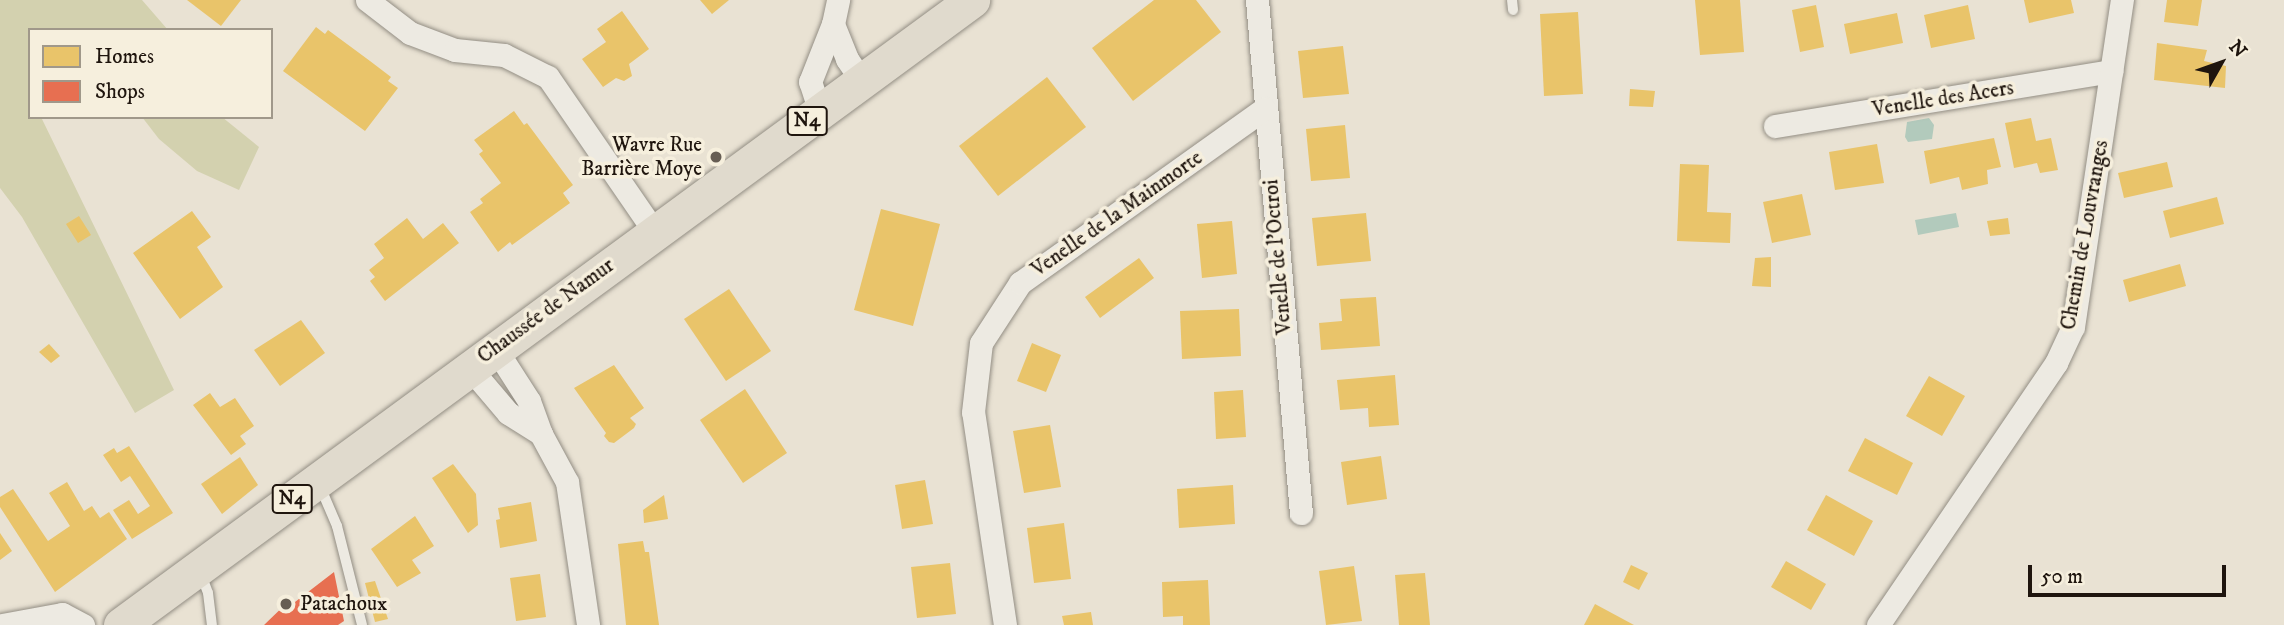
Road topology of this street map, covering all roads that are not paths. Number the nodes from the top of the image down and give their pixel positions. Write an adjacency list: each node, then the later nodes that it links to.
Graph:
1 (367, 0): 12 (street)
2 (838, 0): 6 (street)
3 (972, 0): 8 (main road, Chaussée de Namur / N4)
4 (1257, 0): 9 (street, Venelle de l'Octroi)
5 (2122, 0): 7 (street, Chemin de Louvranges)
6 (832, 24): 8 (street); 10 (street)
7 (2112, 71): 11 (street, Venelle des Acers); 25 (street, Chemin de Louvranges)
8 (862, 81): 10 (main road, Chaussée de Namur / N4)
9 (1264, 109): 16 (street, Venelle de l'Octroi); 24 (street, Venelle de la Mainmorte)
10 (820, 112): 12 (main road, Chaussée de Namur / N4)
11 (1775, 126)
12 (654, 231): 13 (main road, Chaussée de Namur / N4)
13 (482, 358): 14 (street); 14 (street); 15 (main road, Chaussée de Namur / N4)
14 (541, 434): 23 (street)
15 (318, 481): 17 (main road, Chaussée de Namur / N4); 22 (lane)
16 (1301, 513)
17 (198, 566): 20 (main road, Chaussée de Namur / N4); 21 (lane)
18 (2, 625): 19 (street)
19 (83, 625)
20 (121, 625)
21 (212, 625)
22 (362, 625)
23 (589, 625)
24 (1005, 625)
25 (1878, 625)

